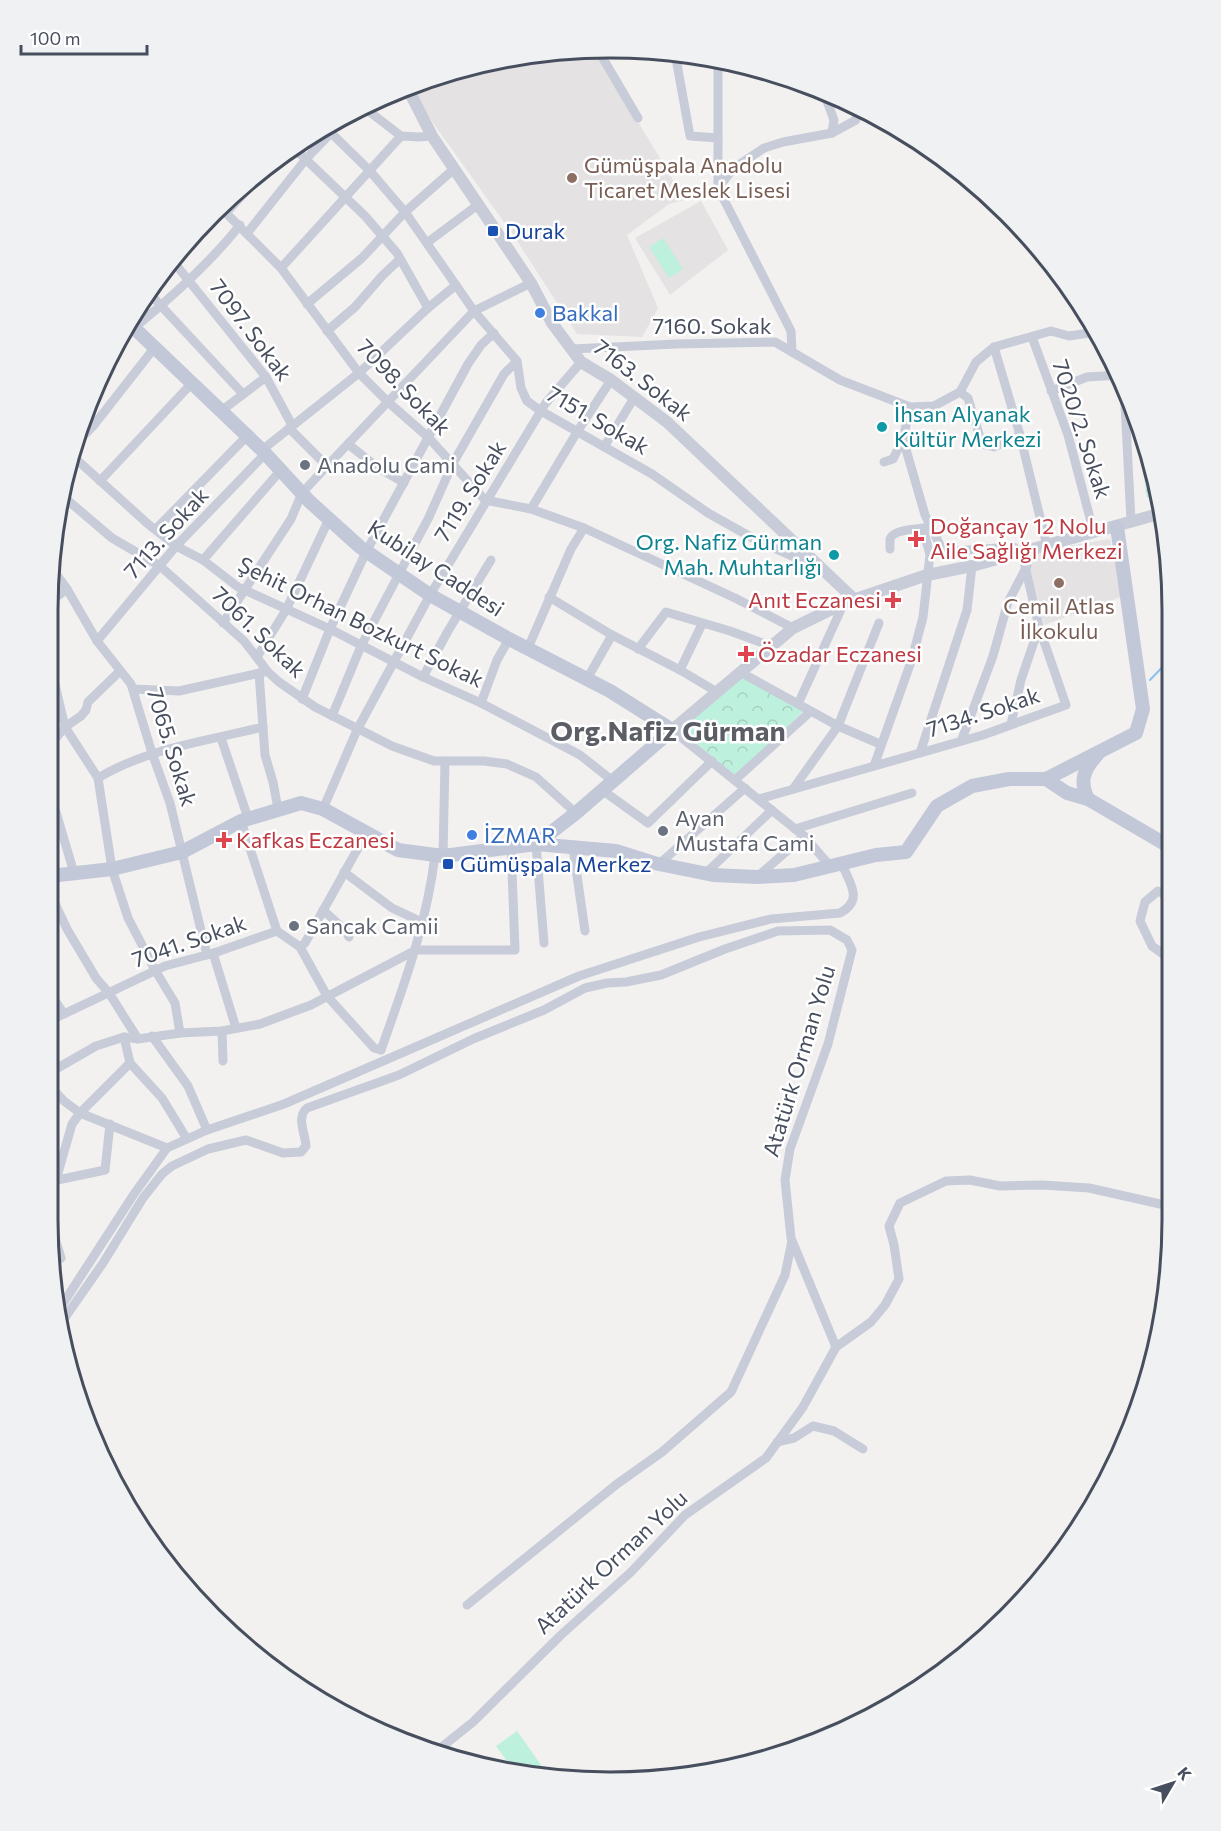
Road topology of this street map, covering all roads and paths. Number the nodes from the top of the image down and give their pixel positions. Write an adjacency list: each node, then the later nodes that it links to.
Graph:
1 (603, 58): 8 (street)
2 (677, 62): 13 (street)
3 (718, 69): 13 (street)
4 (412, 96): 12 (street, 7163. Sokak)
5 (828, 103): 9 (street)
6 (371, 113): 11 (street)
7 (856, 116): 9 (street)
8 (638, 118)
9 (832, 133): 19 (street)
10 (333, 134): 18 (street, 7151. Sokak)
11 (401, 136): 12 (street); 18 (street)
12 (432, 136): 17 (street, 7163. Sokak)
13 (718, 138): 19 (street)
14 (319, 142): 16 (street)
15 (301, 154): 16 (street)
16 (306, 159): 20 (street); 24 (street)
17 (454, 168): 21 (street, 7163. Sokak); 22 (street)
18 (369, 170): 20 (street); 22 (street, 7151. Sokak)
19 (718, 188): 47 (street)
20 (344, 198): 25 (street); 29 (street)
21 (478, 204): 26 (street); 31 (street, 7163. Sokak)
22 (405, 212): 25 (street); 26 (street, 7151. Sokak)
23 (227, 213): 24 (street, 7098. Sokak)
24 (244, 229): 29 (street, 7098. Sokak); 30 (street)
25 (383, 237): 27 (street); 34 (street)
26 (428, 242): 32 (street, 7151. Sokak)
27 (400, 259): 36 (street); 40 (street)
28 (178, 267): 30 (street, 7097. Sokak)
29 (281, 268): 34 (street, 7098. Sokak)
30 (188, 279): 35 (street); 52 (street, 7097. Sokak)
31 (531, 284): 37 (street); 46 (street, 7163. Sokak)
32 (456, 285): 36 (street, 7113. Sokak); 37 (street, 7151. Sokak)
33 (155, 300): 35 (street)
34 (307, 304): 40 (street, 7098. Sokak)
35 (161, 306): 38 (street); 57 (street)
36 (428, 308): 50 (street, 7113. Sokak)
37 (474, 311): 41 (street, 7151. Sokak); 59 (street)
38 (142, 319)
39 (135, 329): 44 (main road, Kubilay Caddesi)
40 (327, 331): 50 (street, 7098. Sokak)
41 (494, 333): 48 (street, 7151. Sokak); 69 (street)
42 (1088, 333): 43 (street)
43 (1032, 338): 45 (street); 55 (street, 7020/2. Sokak)
44 (155, 347): 54 (main road, Kubilay Caddesi); 65 (street)
45 (994, 347): 56 (street); 67 (street)
46 (572, 350): 47 (street, 7160. Sokak); 49 (street, 7163. Sokak)
47 (792, 352): 60 (street, 7160. Sokak)
48 (516, 362): 62 (street, 7151. Sokak); 76 (street)
49 (582, 362): 53 (street, 7163. Sokak); 62 (street, 7119. Sokak)
50 (359, 373): 59 (street, 7098. Sokak); 64 (street, 7113. Sokak)
51 (1110, 376): 55 (street)
52 (266, 377): 57 (street); 64 (street, 7097. Sokak)
53 (611, 381): 58 (street, 7163. Sokak); 66 (street)
54 (192, 383): 61 (main road, Kubilay Caddesi); 79 (street)
55 (1051, 391): 91 (street, 7020/2. Sokak)
56 (960, 392): 60 (street); 67 (street)
57 (243, 394): 61 (street)
58 (634, 398): 72 (street); 102 (street, 7163. Sokak)
59 (388, 402): 69 (street, 7098. Sokak); 71 (street)
60 (910, 407): 70 (street)
61 (221, 411): 68 (main road, Kubilay Caddesi)
62 (541, 411): 66 (street, 7151. Sokak); 82 (street, 7119. Sokak)
63 (1125, 413): 87 (street)
64 (291, 427): 73 (street, 7113. Sokak); 77 (street, 7097. Sokak)
65 (89, 430)
66 (577, 432): 72 (street, 7151. Sokak); 84 (street)
67 (1020, 435): 93 (street)
68 (247, 436): 73 (main road, Kubilay Caddesi); 90 (street)
69 (428, 437): 76 (street, 7098. Sokak); 80 (street)
70 (903, 440): 75 (street); 96 (street)
71 (348, 444): 77 (street); 80 (street)
72 (604, 447): 102 (street, 7151. Sokak)
73 (264, 452): 78 (main road, Kubilay Caddesi); 92 (street, 7113. Sokak)
74 (79, 462): 79 (street, Şehit Orhan Bozkurt Sokak)
75 (885, 462)
76 (452, 465): 82 (street, 7098. Sokak); 103 (street)
77 (327, 466): 81 (street)
78 (281, 470): 81 (main road, Kubilay Caddesi); 97 (street)
79 (100, 481): 90 (street, Şehit Orhan Bozkurt Sokak)
80 (404, 483): 95 (street)
81 (302, 494): 86 (main road, Kubilay Caddesi); 107 (street)
82 (485, 500): 84 (street); 109 (street, 7119. Sokak)
83 (69, 502): 99 (street, 7061. Sokak)
84 (531, 509): 89 (street)
85 (1154, 515): 87 (street)
86 (329, 519): 95 (main road, Kubilay Caddesi); 112 (street)
87 (1131, 521): 88 (street)
88 (1117, 527): 91 (street); 153 (main road)
89 (584, 528): 110 (street); 118 (street)
90 (156, 529): 92 (street, Şehit Orhan Bozkurt Sokak)
91 (1094, 533): 93 (street)
92 (176, 546): 97 (street, Şehit Orhan Bozkurt Sokak); 99 (street, 7113. Sokak)
93 (1047, 546): 96 (street)
94 (890, 549): 104 (street)
95 (366, 552): 103 (main road, Kubilay Caddesi); 119 (street)
96 (1022, 553): 100 (street); 101 (street, 7134. Sokak)
97 (203, 560): 107 (street, Şehit Orhan Bozkurt Sokak)
98 (491, 560): 113 (street)
99 (160, 566): 114 (street, 7061. Sokak); 122 (street, 7113. Sokak)
100 (972, 566): 104 (street); 155 (street)
101 (1026, 566): 117 (street, 7134. Sokak); 151 (street)
102 (822, 570): 111 (street, 7163. Sokak)
103 (398, 574): 109 (main road, Kubilay Caddesi); 123 (street)
104 (927, 575): 111 (street); 152 (street)
105 (60, 579): 106 (street, 7065. Sokak)
106 (67, 589): 108 (street); 122 (street, 7065. Sokak)
107 (244, 590): 112 (street, Şehit Orhan Bozkurt Sokak); 114 (street)
108 (59, 595)
109 (430, 595): 113 (main road, Kubilay Caddesi); 128 (street, 7119. Sokak)
110 (549, 597): 120 (street); 125 (street)
111 (850, 601): 118 (street); 140 (street)
112 (286, 610): 119 (street, Şehit Orhan Bozkurt Sokak); 127 (street)
113 (460, 612): 121 (main road, Kubilay Caddesi); 133 (street)
114 (223, 623): 127 (street, 7061. Sokak)
115 (879, 623): 144 (street)
116 (702, 624): 124 (street); 126 (street); 129 (street)
117 (1039, 627): 143 (street); 143 (street, 7134. Sokak)
118 (793, 628): 124 (street)
119 (330, 629): 123 (street, Şehit Orhan Bozkurt Sokak); 138 (street)
120 (612, 635): 126 (street); 134 (street)
121 (509, 639): 125 (main road, Kubilay Caddesi); 139 (street)
122 (97, 640): 130 (street, 7065. Sokak)
123 (362, 646): 128 (street, Şehit Orhan Bozkurt Sokak); 142 (street)
124 (771, 646): 132 (street)
125 (528, 648): 134 (main road, Kubilay Caddesi)
126 (638, 649): 129 (street)
127 (257, 657): 131 (street, 7061. Sokak)
128 (393, 662): 133 (street, Şehit Orhan Bozkurt Sokak); 147 (street, 7119. Sokak)
129 (680, 670): 136 (street)
130 (120, 671): 135 (street, 7065. Sokak); 145 (street)
131 (263, 672): 135 (street); 138 (street, 7061. Sokak); 146 (street)
132 (740, 672): 136 (street); 140 (street)
133 (423, 677): 139 (street, Şehit Orhan Bozkurt Sokak)
134 (588, 679): 148 (main road, Kubilay Caddesi)
135 (133, 689): 154 (street, 7065. Sokak)
136 (717, 692): 148 (street)
137 (58, 697): 145 (street)
138 (302, 699): 142 (street, 7061. Sokak)
139 (482, 703): 163 (street, Şehit Orhan Bozkurt Sokak)
140 (798, 704): 141 (street)
141 (810, 712): 144 (street); 162 (street)
142 (332, 716): 147 (street, 7061. Sokak)
143 (1011, 724): 151 (street, 7134. Sokak)
144 (838, 726): 152 (street); 165 (street)
145 (65, 727): 149 (street); 160 (street)
146 (263, 727): 150 (street); 171 (street)
147 (357, 730): 156 (street, 7061. Sokak); 172 (street, 7119. Sokak)
148 (672, 730): 157 (street); 163 (main road)
149 (58, 736)
150 (221, 738): 154 (street); 176 (street)
151 (962, 739): 155 (street, 7134. Sokak)
152 (880, 744): 159 (street)
153 (1102, 750): 158 (main road); 170 (main road)
154 (152, 753): 160 (street); 184 (street, 7065. Sokak)
155 (921, 753): 159 (street, 7134. Sokak)
156 (445, 761): 174 (street, 7061. Sokak); 185 (street)
157 (712, 761): 162 (street); 166 (street)
158 (1079, 761): 161 (main road); 168 (main road)
159 (874, 766): 165 (street, 7134. Sokak)
160 (98, 778): 188 (street)
161 (1046, 779): 168 (main road); 187 (main road)
162 (735, 780): 164 (street)
163 (613, 781): 166 (main road)
164 (745, 788): 169 (street); 186 (street)
165 (793, 789): 169 (street, 7134. Sokak)
166 (602, 790): 174 (main road)
167 (912, 793): 177 (street)
168 (1067, 793): 170 (main road)
169 (759, 799): 173 (street)
170 (1088, 799): 180 (main road)
171 (278, 809): 172 (main road); 176 (main road)
172 (323, 809): 178 (main road)
173 (772, 810): 177 (street); 191 (street)
174 (576, 813): 181 (main road)
175 (58, 819): 190 (street)
176 (245, 820): 184 (main road); 198 (street)
177 (795, 829): 179 (street)
178 (367, 832): 185 (main road); 189 (street)
179 (804, 836): 187 (street); 193 (street)
180 (1162, 843)
181 (536, 844): 182 (main road); 183 (main road); 201 (street)
182 (511, 846): 185 (main road); 203 (street)
183 (573, 848): 186 (main road); 199 (street)
184 (182, 852): 188 (main road); 205 (street, 7065. Sokak)
185 (439, 855): 197 (street)
186 (659, 864): 191 (main road)
187 (837, 865): 193 (main road); 218 (street)
188 (112, 869): 190 (main road); 206 (street)
189 (344, 872): 196 (street); 197 (street)
190 (74, 873): 192 (main road)
191 (705, 874): 193 (main road)
192 (58, 875)
193 (757, 877)
194 (1162, 893): 204 (street)
195 (58, 909): 207 (street)
196 (323, 910): 200 (street); 202 (street)
197 (422, 922): 203 (street)
198 (277, 931): 202 (street); 205 (street, 7041. Sokak)
199 (585, 931)
200 (350, 938)
201 (544, 943)
202 (300, 947): 208 (street)
203 (416, 950): 208 (street); 218 (street)
204 (1162, 953)
205 (210, 954): 206 (street, 7041. Sokak); 212 (street, 7065. Sokak)
206 (154, 970): 207 (street, 7041. Sokak); 214 (street)
207 (109, 993): 210 (street, 7041. Sokak); 217 (street)
208 (327, 996): 212 (street); 218 (street)
209 (58, 1005): 210 (street)
210 (64, 1014): 211 (street, 7041. Sokak)
211 (58, 1017)
212 (236, 1028): 213 (street)
213 (222, 1030): 214 (street); 219 (street)
214 (180, 1033): 215 (street)
215 (152, 1036): 217 (street); 225 (street)
216 (124, 1037): 217 (street); 220 (street); 221 (street)
217 (138, 1039)
218 (383, 1054): 225 (street)
219 (223, 1061)
220 (130, 1063): 223 (street); 226 (street)
221 (58, 1068)
222 (58, 1095): 223 (street)
223 (80, 1113): 224 (street); 228 (street)
224 (110, 1124): 227 (street); 229 (street)
225 (207, 1130): 226 (street)
226 (187, 1139): 227 (street)
227 (167, 1148): 232 (street)
228 (58, 1164)
229 (58, 1180)
230 (1162, 1204): 234 (street)
231 (792, 1241): 233 (street, Atatürk Orman Yolu); 234 (street, Atatürk Orman Yolu); 237 (street)
232 (64, 1301)
233 (67, 1315)
234 (836, 1347): 235 (street, Atatürk Orman Yolu)
235 (777, 1442): 236 (street); 238 (street, Atatürk Orman Yolu)
236 (863, 1449)
237 (467, 1605)
238 (443, 1746)

